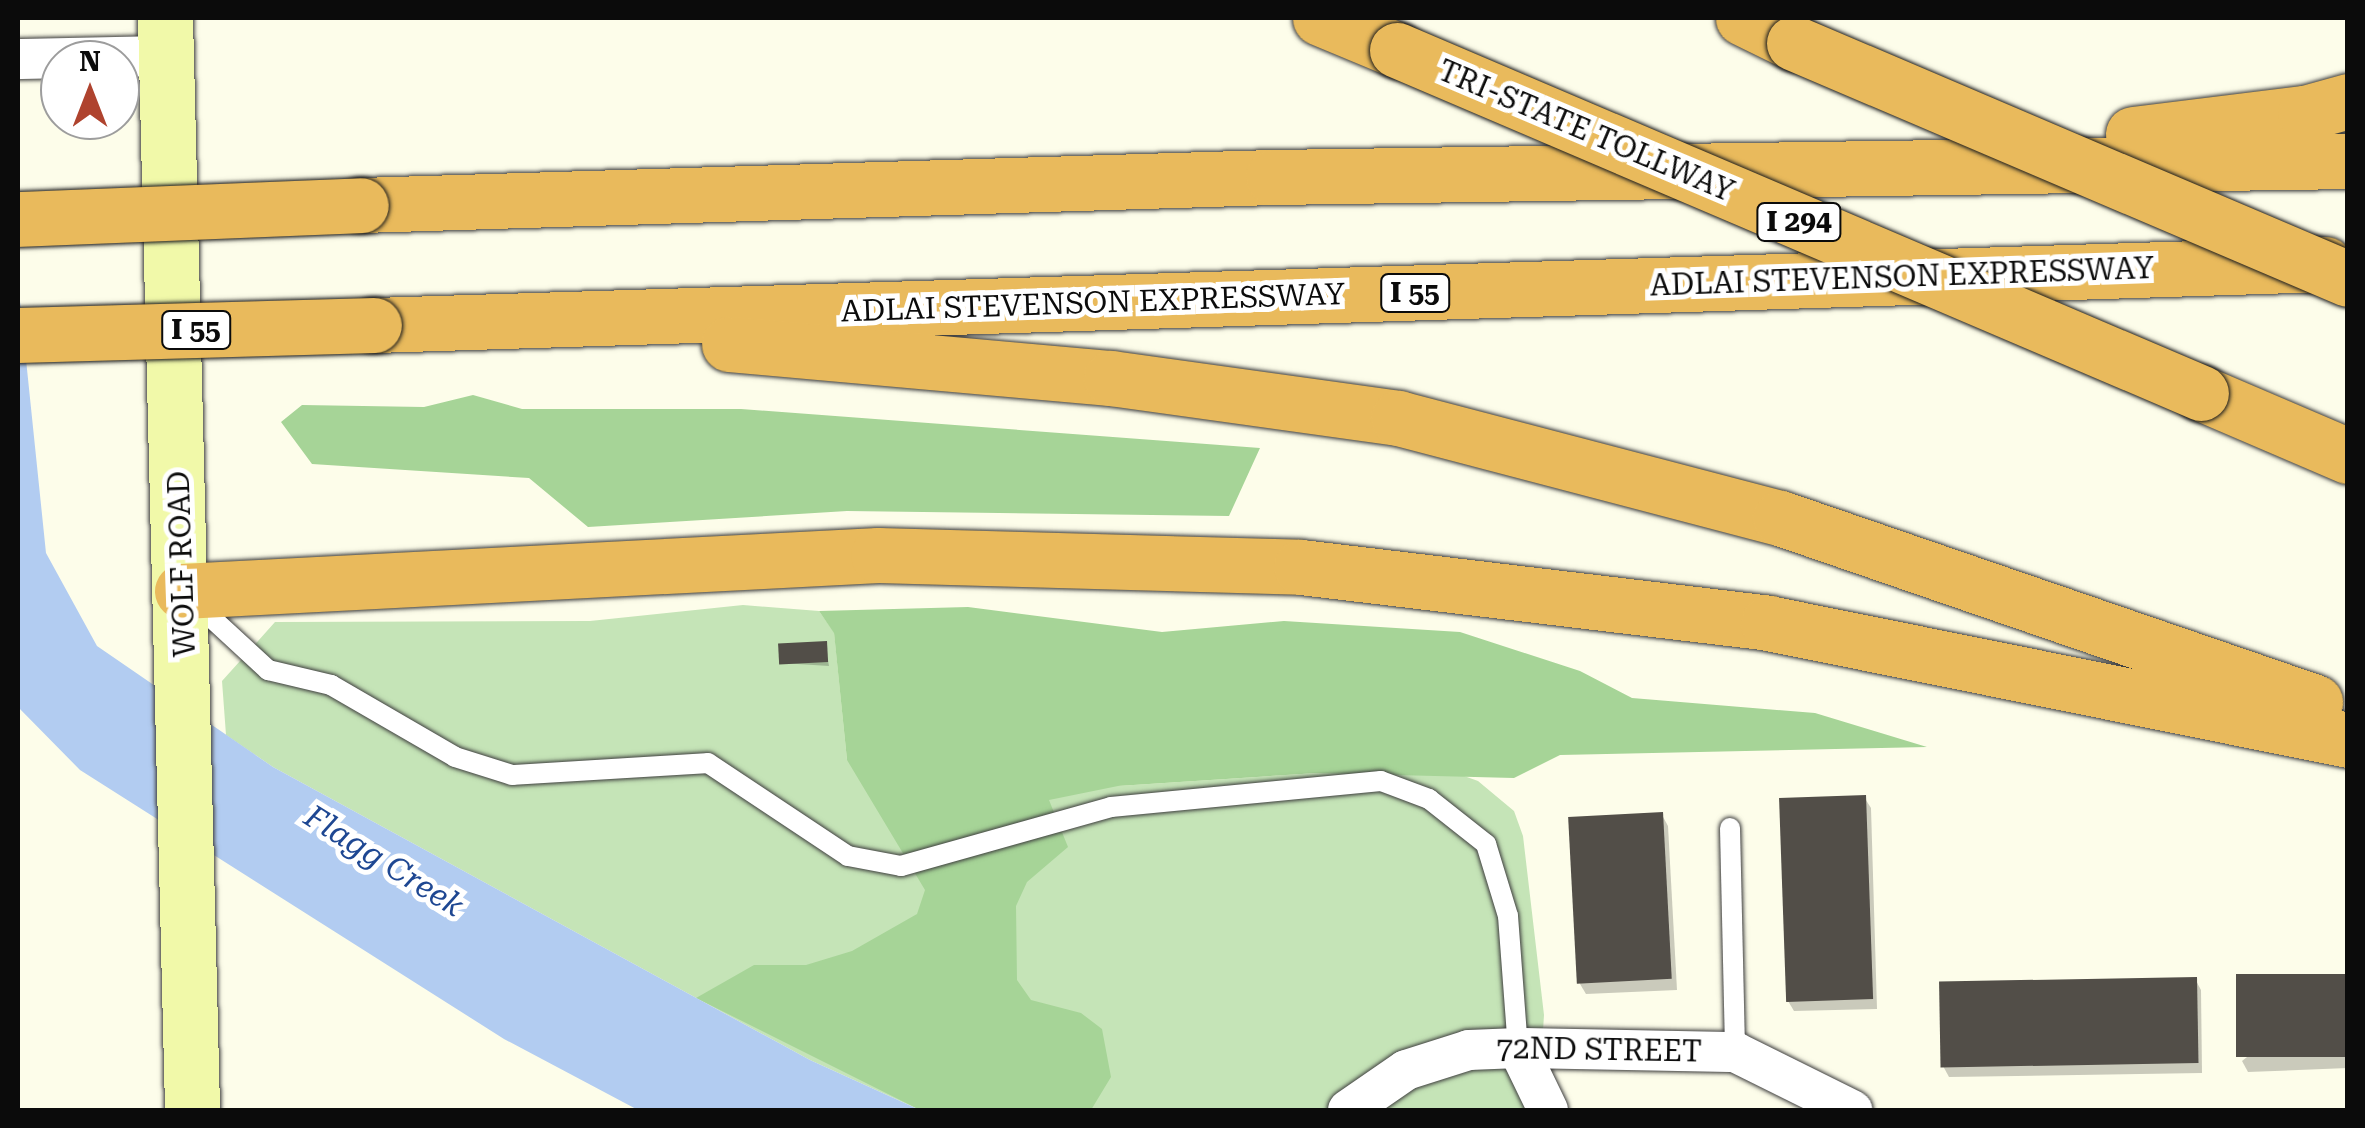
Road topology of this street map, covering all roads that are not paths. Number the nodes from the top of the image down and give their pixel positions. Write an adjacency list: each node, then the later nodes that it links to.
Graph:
1 (1320, 18): 13 (highway, TRI-STATE TOLLWAY / I 294, bridge)
2 (1743, 18): 10 (highway, bridge)
3 (165, 37): 4 (street); 14 (street, WOLF ROAD)
4 (30, 59)
5 (2348, 101): 7 (highway)
6 (2348, 161): 7 (highway)
7 (1845, 169): 8 (highway, bridge)
8 (18, 219)
9 (2348, 263): 11 (highway, ADLAI STEVENSON EXPRESSWAY / I 55)
10 (2348, 279)
11 (482, 322): 12 (highway, ADLAI STEVENSON EXPRESSWAY / I 55, bridge); 15 (highway)
12 (18, 335)
13 (2348, 456)
14 (182, 591): 16 (highway); 18 (lane); 20 (street, WOLF ROAD)
15 (2348, 714)
16 (2348, 740)
17 (1730, 828): 19 (lane)
18 (1518, 1048): 19 (street, 72ND STREET); 21 (street, 72ND STREET); 22 (street)
19 (1735, 1052): 23 (street, 72ND STREET)
20 (192, 1110)
21 (1348, 1110)
22 (1548, 1110)
23 (1852, 1110)

